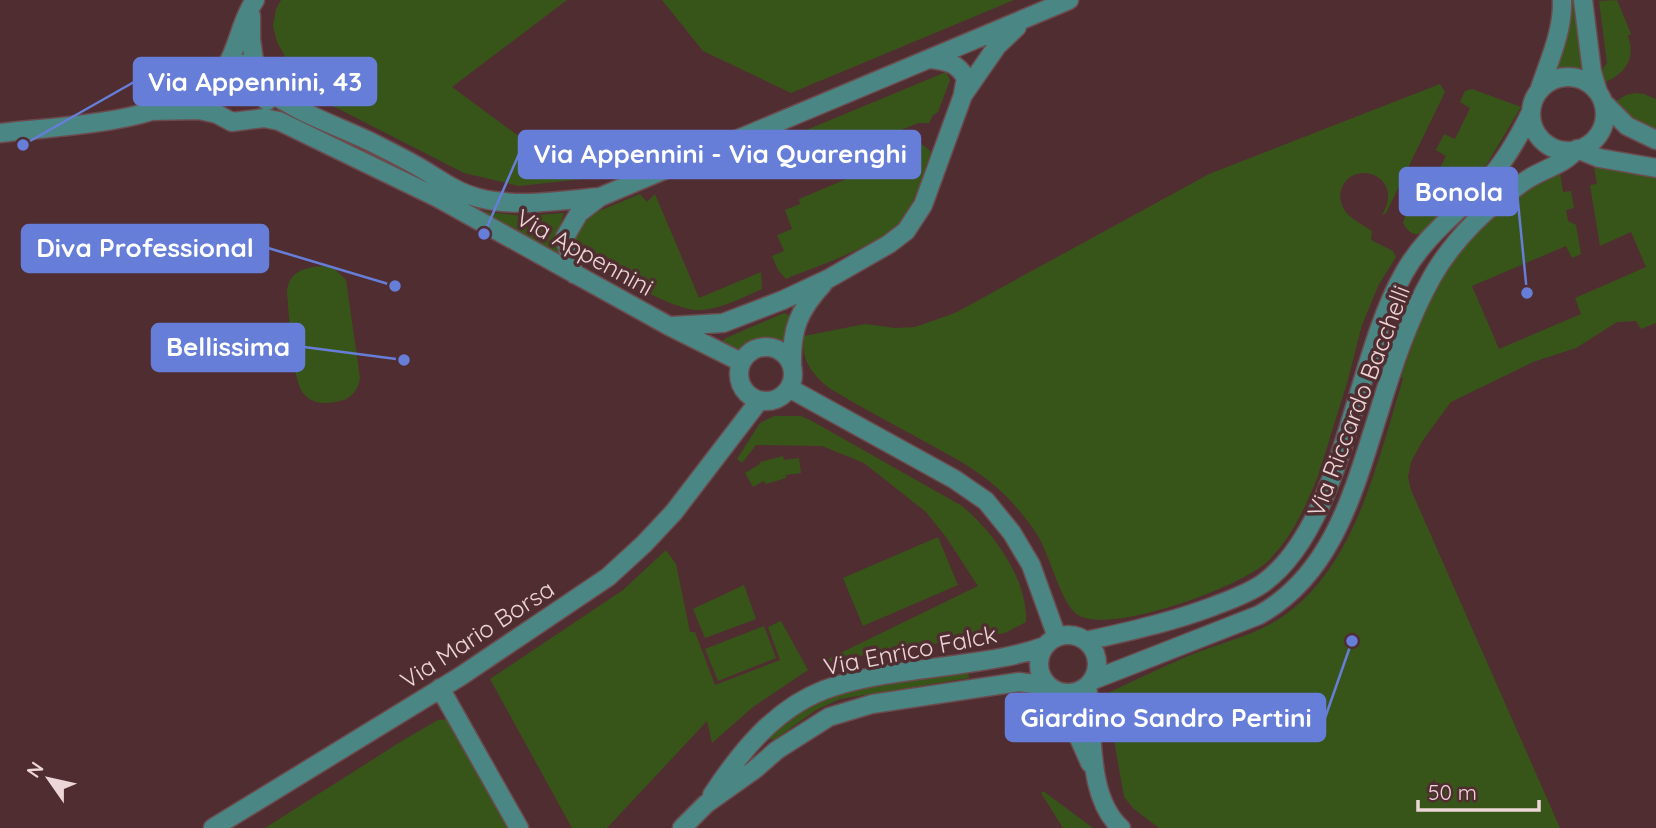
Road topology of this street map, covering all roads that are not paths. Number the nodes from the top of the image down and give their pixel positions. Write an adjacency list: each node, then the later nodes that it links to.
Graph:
1 (255, 0): 7 (street); 8 (street)
2 (1069, 0): 5 (street)
3 (1562, 0): 11 (street)
4 (1583, 0): 13 (street)
5 (1024, 19): 6 (street); 12 (street)
6 (930, 59): 12 (street); 22 (street)
7 (227, 65): 8 (street); 9 (street)
8 (255, 68): 10 (street)
9 (210, 84): 14 (street, Via Appennini); 16 (street)
10 (268, 91): 17 (street); 22 (street)
11 (1539, 91): 13 (street); 15 (street)
12 (962, 95): 24 (street)
13 (1600, 97): 19 (street); 20 (street)
14 (149, 111): 16 (street, Via Appennini); 18 (street, Via Appennini)
15 (1531, 111): 20 (street); 30 (street, Via Riccardo Bacchelli)
16 (217, 114): 17 (street, Via Appennini)
17 (252, 119): 23 (street, Via Appennini)
18 (0, 133)
19 (1656, 140)
20 (1577, 149): 21 (street); 32 (street, Via Riccardo Bacchelli)
21 (1656, 169)
22 (600, 197): 23 (street)
23 (574, 274): 25 (street, Via Appennini)
24 (828, 279): 25 (street); 27 (street)
25 (668, 326): 26 (street, Via Appennini)
26 (741, 362): 27 (street); 29 (street)
27 (792, 366): 28 (street)
28 (789, 388): 29 (street); 31 (street)
29 (752, 396): 33 (street, Via Mario Borsa)
30 (1086, 641): 31 (street); 32 (street)
31 (1051, 642): 34 (street); 36 (street, Via Enrico Falck)
32 (1090, 683): 34 (street); 35 (street)
33 (440, 688): 37 (street, Via Mario Borsa); 38 (street)
34 (1054, 690): 35 (street); 36 (street, Via Enrico Falck)
35 (1095, 775): 40 (street)
36 (706, 804): 39 (street, Via Enrico Falck)
37 (213, 828)
38 (519, 828)
39 (682, 828)
40 (1121, 828)

